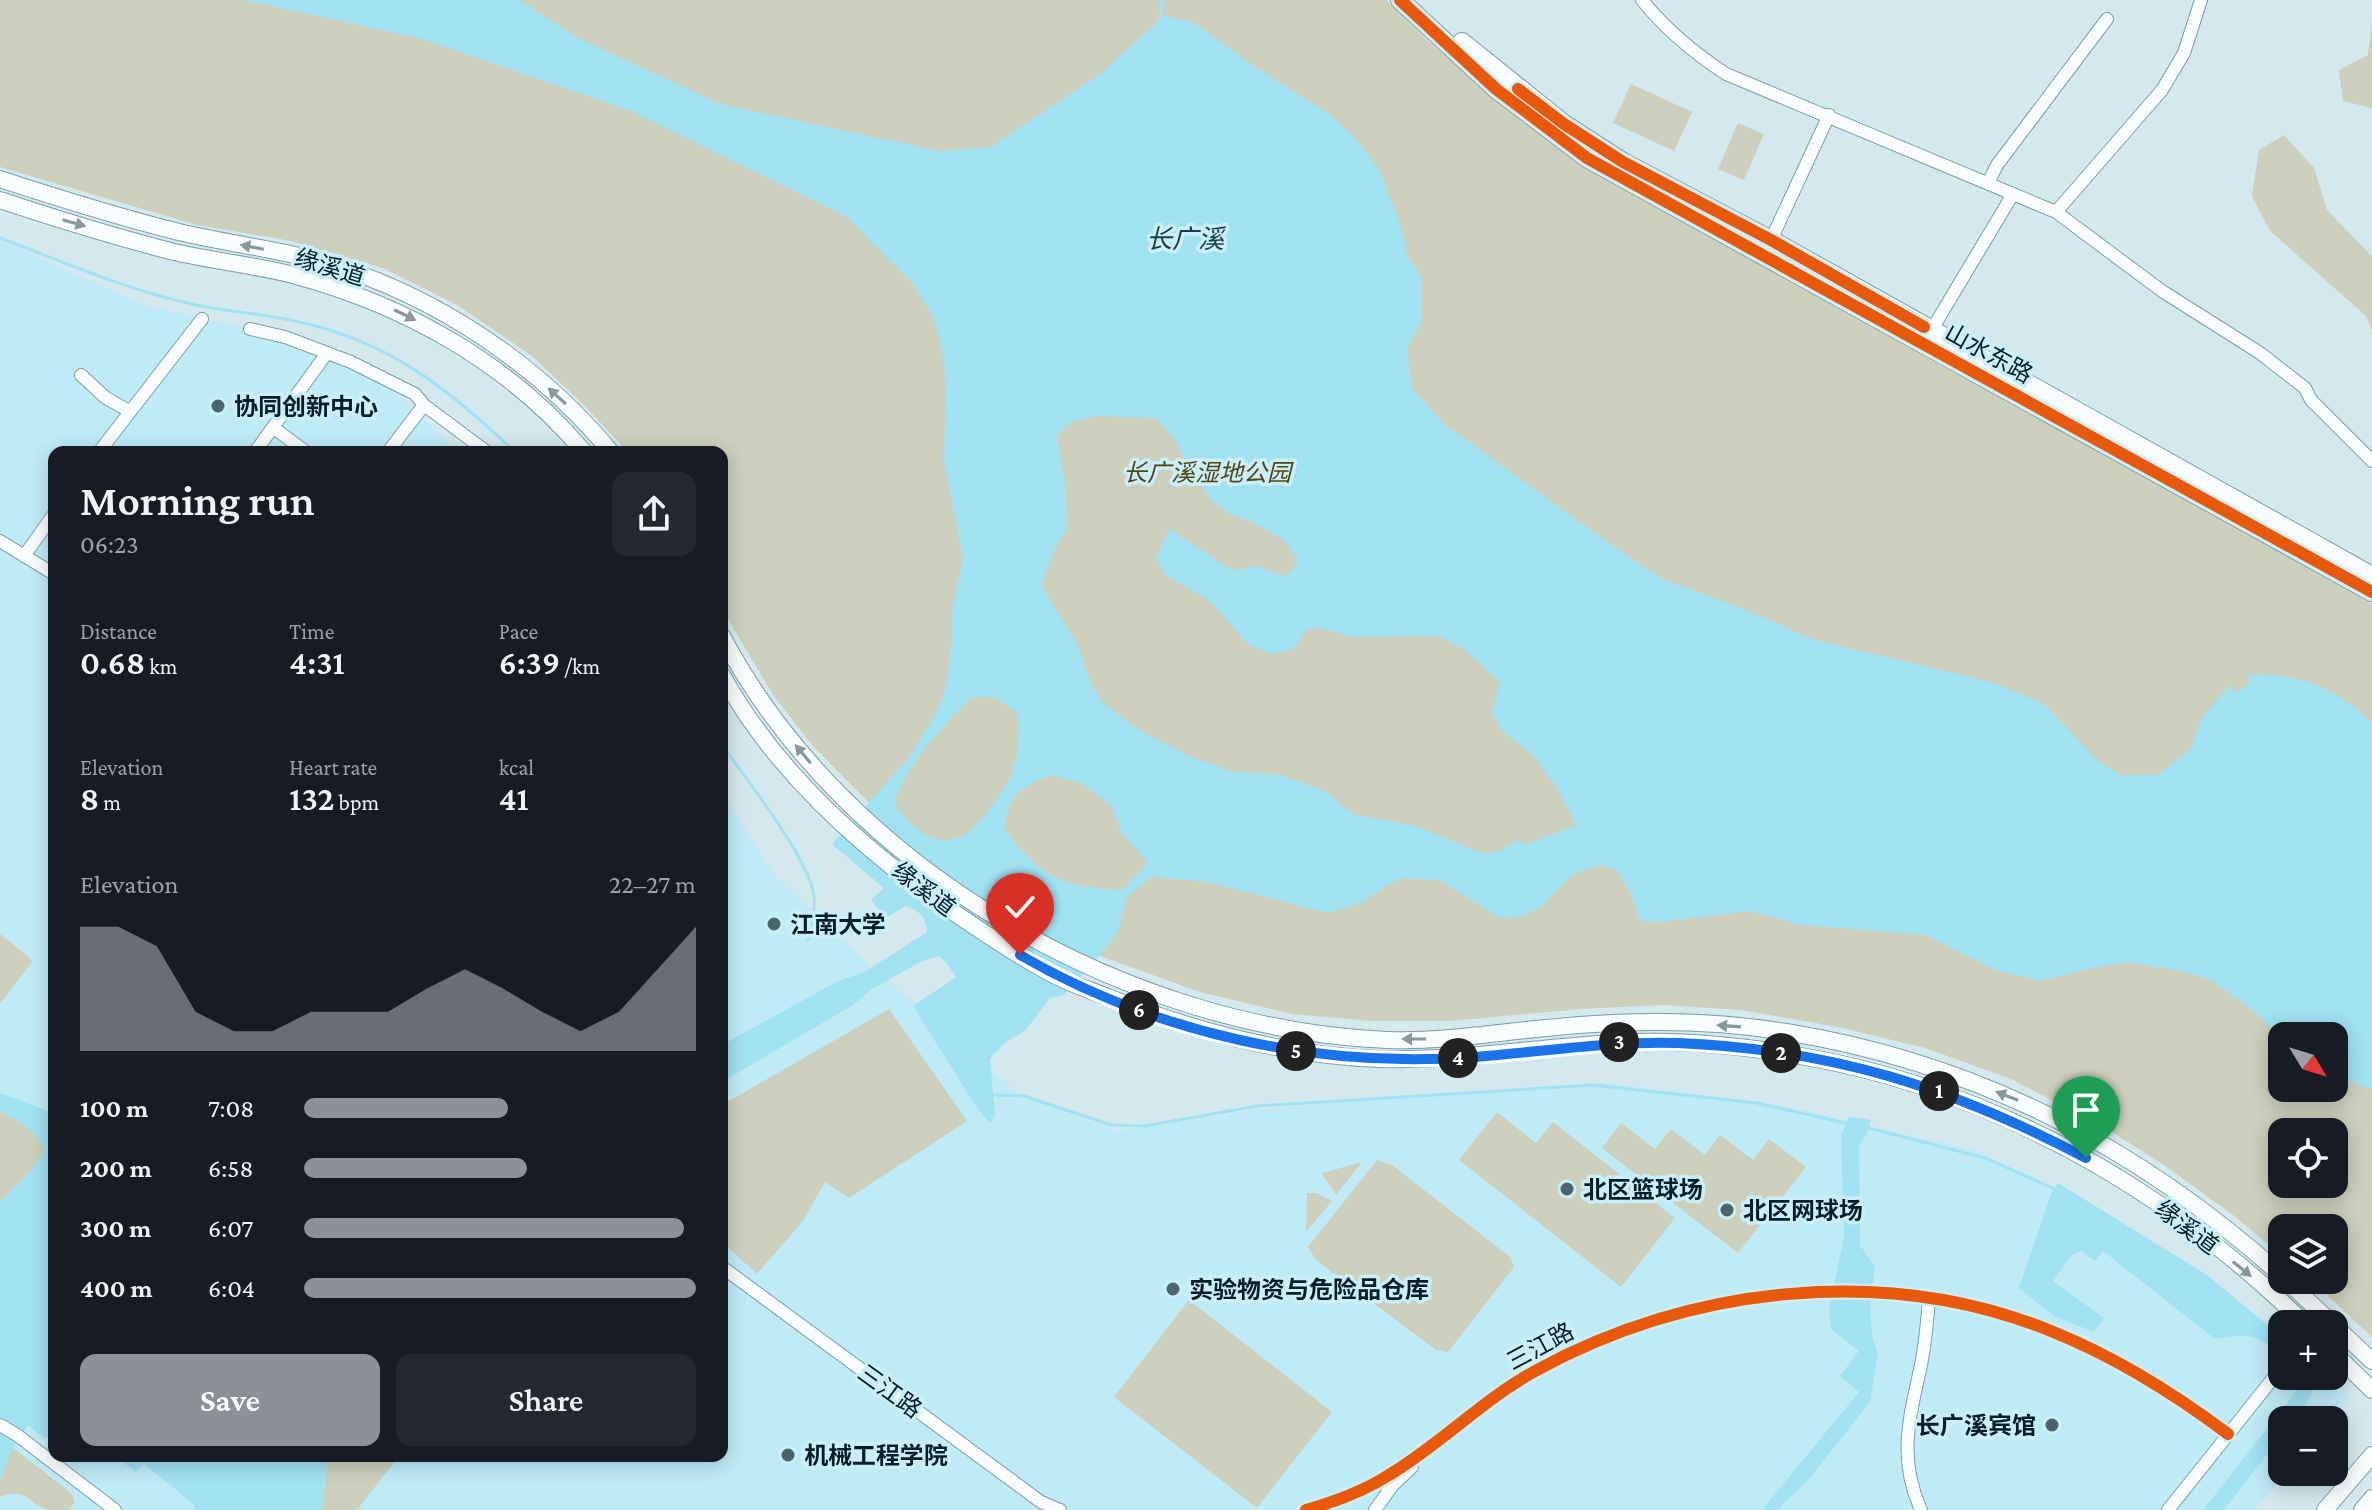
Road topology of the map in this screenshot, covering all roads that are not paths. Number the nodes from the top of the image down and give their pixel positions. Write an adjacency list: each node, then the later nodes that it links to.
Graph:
1 (1400, 0): 33 (highway, 山水东路)
2 (1416, 0): 12 (highway, 山水东路)
3 (1642, 0): 6 (street)
4 (2201, 0): 11 (street)
5 (2107, 19): 8 (street)
6 (1829, 115): 8 (street); 12 (street)
7 (0, 179): 27 (main road, 缘溪道, one-way to 7)
8 (1988, 183): 9 (street)
9 (2013, 194): 11 (street); 15 (street)
10 (0, 200): 26 (main road, 缘溪道, one-way to 26)
11 (2056, 212): 28 (street)
12 (1771, 240): 15 (highway, 山水东路)
13 (202, 319): 19 (street)
14 (250, 329): 16 (street)
15 (1931, 331): 33 (highway, 山水东路)
16 (327, 353): 18 (street); 20 (street)
17 (81, 375): 19 (street)
18 (424, 405): 24 (street); 25 (street)
19 (129, 411): 21 (street)
20 (274, 428): 22 (street); 23 (street)
21 (103, 446)
22 (260, 446)
23 (298, 446)
24 (393, 446)
25 (479, 446)
26 (578, 446)
27 (605, 446)
28 (2372, 461)
29 (48, 522): 31 (street)
30 (0, 541): 31 (street)
31 (24, 556): 32 (street)
32 (48, 570)
33 (2360, 574): 34 (highway, 山水东路)
34 (2372, 592)
35 (728, 646): 37 (main road, 缘溪道, one-way to 35)
36 (728, 684): 41 (main road, 缘溪道, one-way to 41)
37 (2268, 1265)
38 (728, 1271): 53 (street, 三江路)
39 (2301, 1294): 42 (main road, 缘溪道)
40 (1929, 1299): 47 (street); 48 (street, 三江路); 58 (street)
41 (2288, 1310)
42 (2372, 1361)
43 (2348, 1367): 45 (main road)
44 (2268, 1384): 47 (street)
45 (2372, 1390)
46 (0, 1425): 50 (street)
47 (2228, 1434): 59 (street)
48 (1438, 1442): 56 (street, 三江路); 57 (street)
49 (2372, 1455): 60 (main road)
50 (48, 1458)
51 (53, 1462): 54 (street)
52 (2372, 1498): 61 (main road)
53 (1046, 1506): 55 (street, 三江路)
54 (115, 1510)
55 (1060, 1510)
56 (1306, 1510)
57 (1375, 1510)
58 (1921, 1510)
59 (2168, 1510)
60 (2325, 1510)
61 (2362, 1510)

